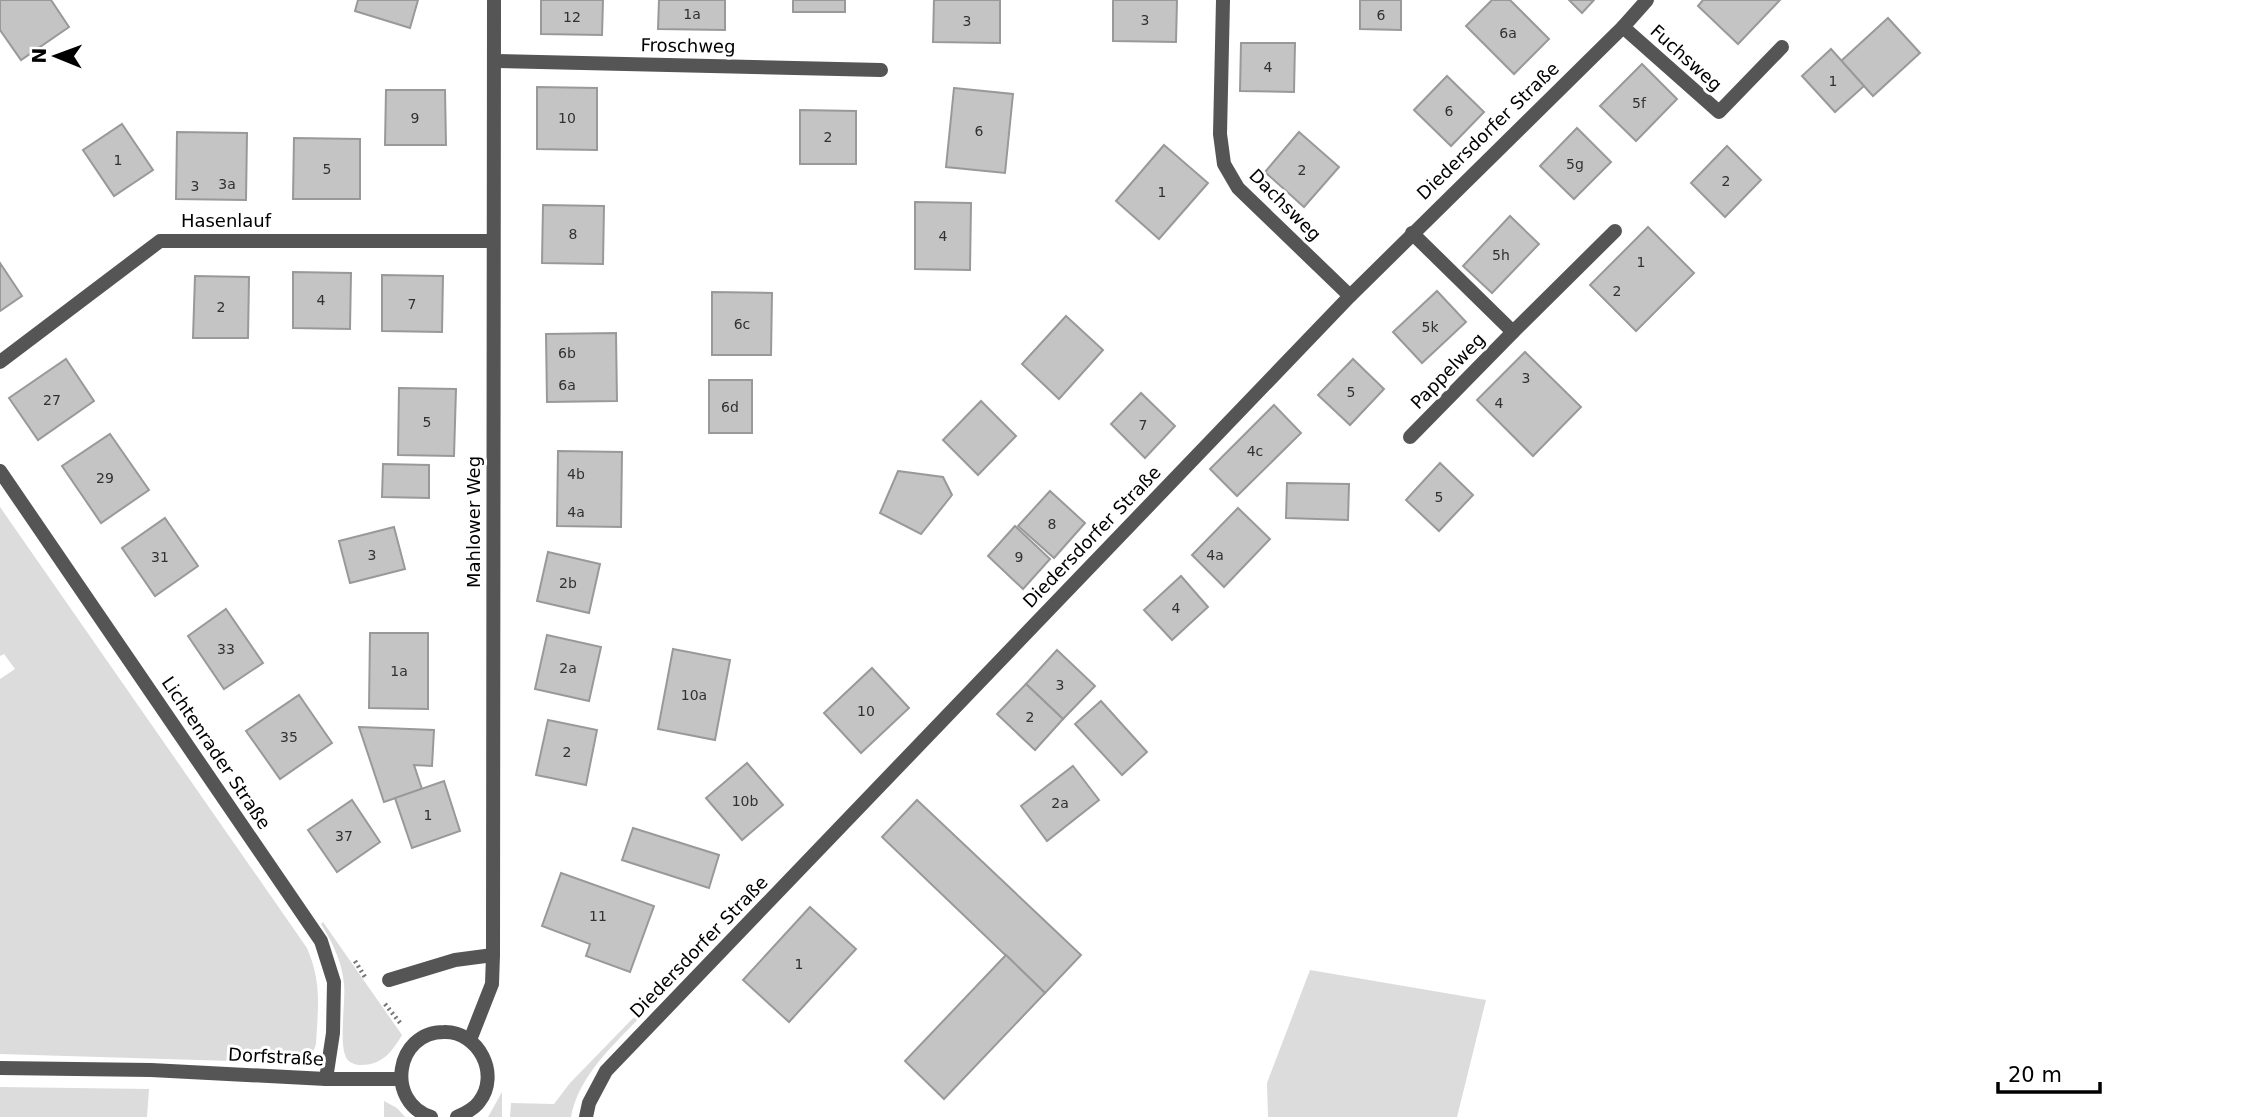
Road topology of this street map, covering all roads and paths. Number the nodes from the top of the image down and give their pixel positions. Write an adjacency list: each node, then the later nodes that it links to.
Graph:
1 (494, 0): 6 (street, Mahlower Weg)
2 (1223, 0): 11 (street, Dachsweg)
3 (1647, 0): 4 (street, Diedersdorfer Straße)
4 (1623, 27): 5 (street, Fuchsweg); 9 (street, Diedersdorfer Straße)
5 (1782, 47)
6 (494, 61): 7 (street, Froschweg); 10 (street, Mahlower Weg)
7 (881, 69)
8 (1615, 231): 12 (street, Pappelweg)
9 (1412, 233): 11 (street, Diedersdorfer Straße); 12 (street, Pappelweg)
10 (492, 241): 13 (street, Hasenlauf); 16 (street, Mahlower Weg)
11 (1350, 296): 28 (street, Diedersdorfer Straße)
12 (1513, 332): 14 (street, Pappelweg)
13 (0, 362)
14 (1410, 437)
15 (0, 471): 24 (street, Lichtenrader Straße)
16 (494, 955): 18 (street); 22 (street, Mahlower Weg)
17 (354, 960): 19 (path)
18 (389, 980)
19 (369, 982)
20 (383, 1002): 21 (path)
21 (403, 1028)
22 (470, 1040): 25 (street); 27 (street)
23 (0, 1068): 24 (street, Dorfstraße)
24 (326, 1079): 25 (street, Dorfstraße)
25 (400, 1079): 26 (street)
26 (431, 1117)
27 (458, 1117)
28 (586, 1117)

